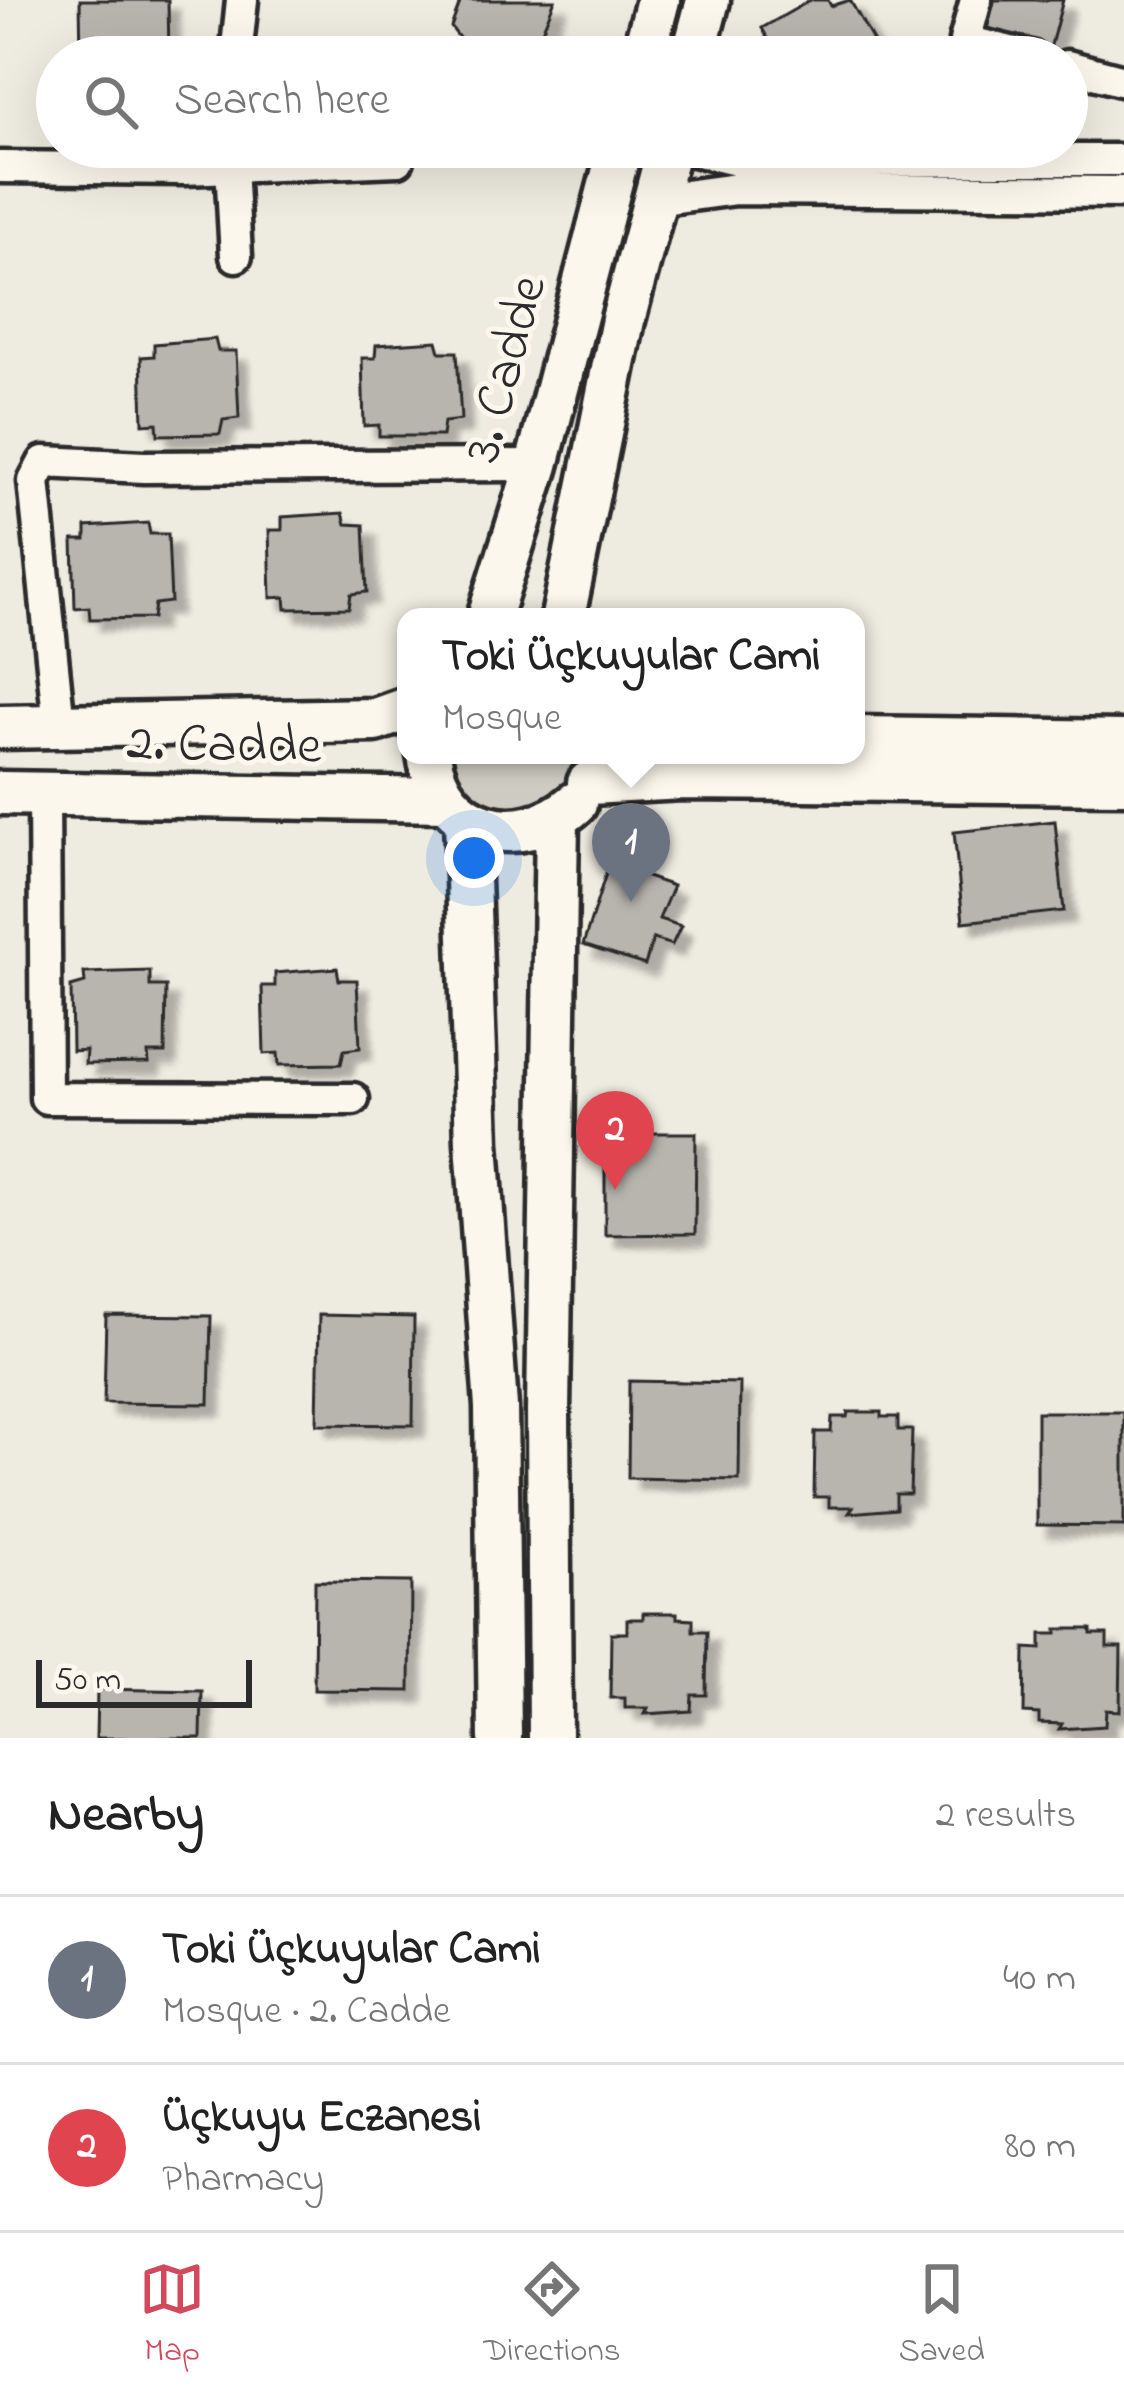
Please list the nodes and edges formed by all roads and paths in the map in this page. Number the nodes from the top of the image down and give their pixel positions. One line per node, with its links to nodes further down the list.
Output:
1 (242, 0): 5 (street)
2 (658, 0): 6 (main road)
3 (708, 0): 7 (main road)
4 (976, 0): 8 (street)
5 (238, 36)
6 (649, 36)
7 (699, 36)
8 (966, 36)
9 (1088, 72): 10 (street)
10 (1124, 81)
11 (1088, 160): 12 (street)
12 (1124, 160)
13 (36, 165): 14 (street)
14 (0, 167)
15 (231, 168): 20 (street)
16 (615, 168): 21 (main road, 3. Cadde)
17 (663, 168): 19 (main road, 3. Cadde)
18 (1124, 192): 19 (street)
19 (655, 200): 23 (main road, 3. Cadde)
20 (236, 256)
21 (537, 465): 22 (main road, 3. Cadde); 25 (street)
22 (492, 608)
23 (565, 608)
24 (397, 712): 25 (main road, 2. Cadde)
25 (59, 725): 26 (main road, 2. Cadde)
26 (0, 728)
27 (865, 738): 28 (main road)
28 (1124, 742)
29 (434, 764): 34 (main road)
30 (592, 769): 31 (main road); 35 (main road)
31 (1124, 782)
32 (0, 793): 33 (main road, 2. Cadde)
33 (44, 794): 34 (main road, 2. Cadde); 36 (street)
34 (456, 810): 35 (main road, 2. Cadde); 37 (main road)
35 (557, 820): 38 (main road)
36 (353, 1099)
37 (500, 1738)
38 (550, 1738)

